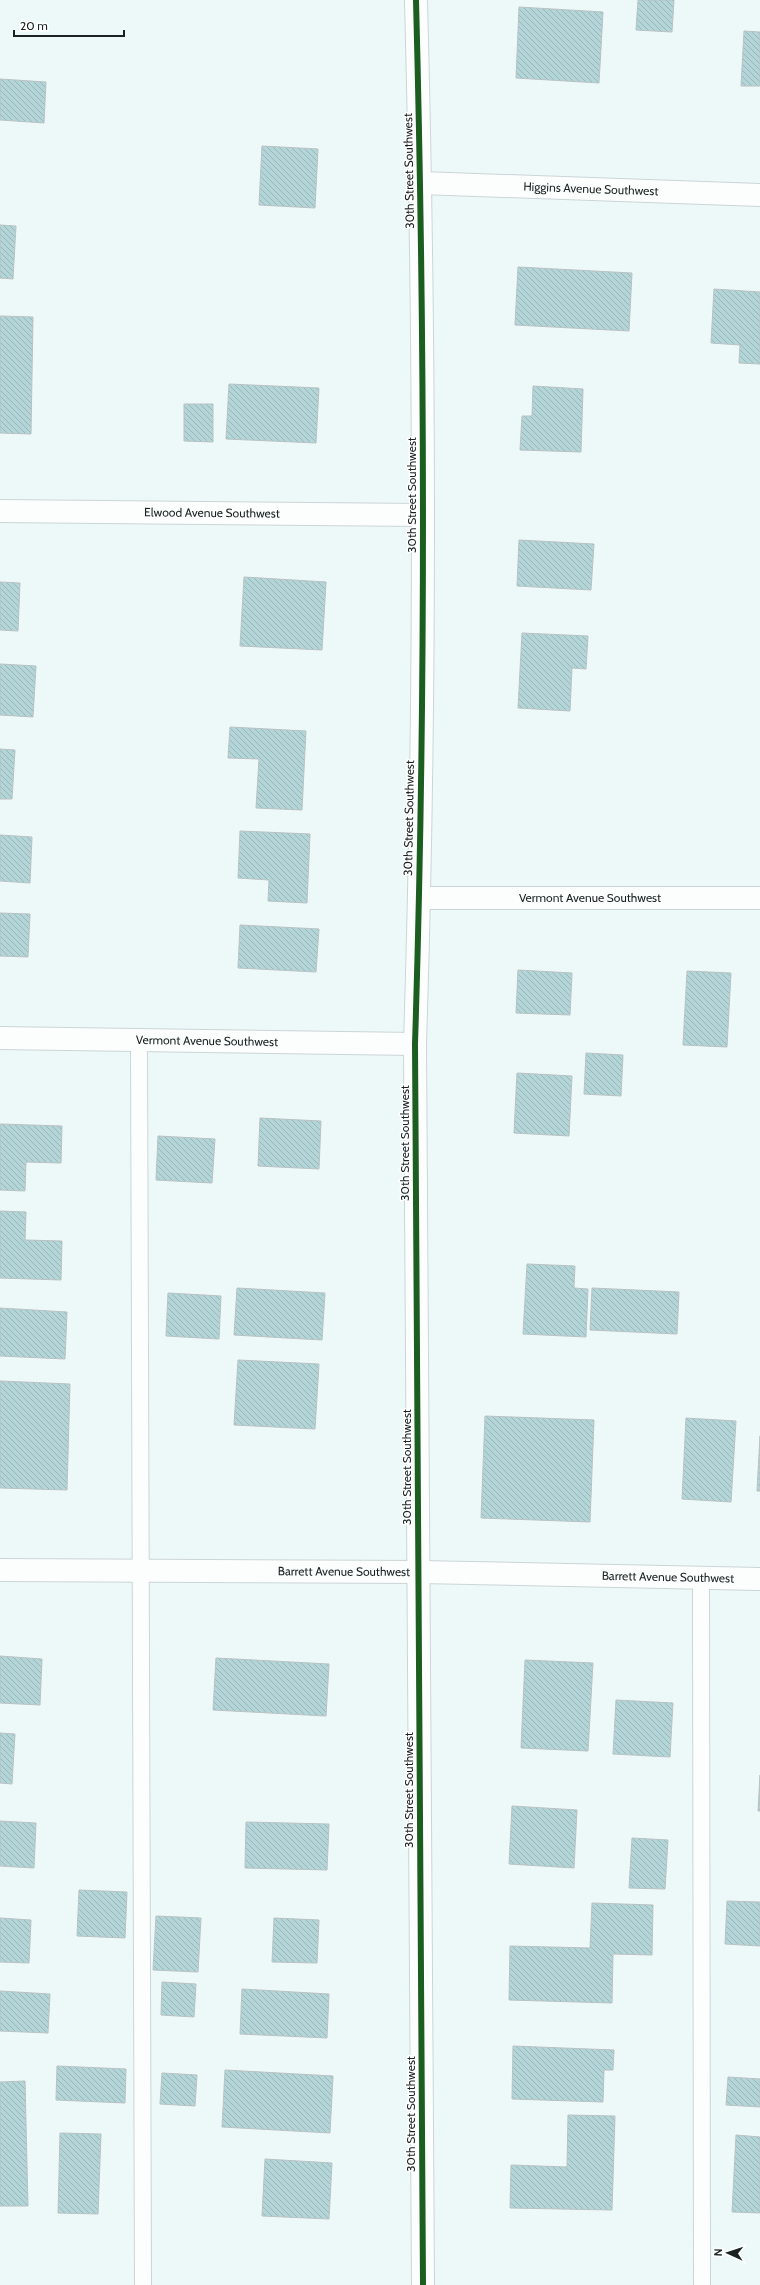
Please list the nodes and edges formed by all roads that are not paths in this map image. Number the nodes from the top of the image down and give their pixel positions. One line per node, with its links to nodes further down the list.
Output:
1 (416, 0): 2 (street, 30th Street Southwest)
2 (421, 183): 3 (street, Higgins Avenue Southwest); 5 (street, 30th Street Southwest)
3 (760, 194)
4 (0, 511): 5 (street, Elwood Avenue Southwest)
5 (423, 515): 6 (street, 30th Street Southwest)
6 (420, 898): 7 (street, Vermont Avenue Southwest); 10 (street, 30th Street Southwest)
7 (760, 898)
8 (0, 1038): 9 (street, Vermont Avenue Southwest)
9 (140, 1040): 10 (street, Vermont Avenue Southwest); 12 (lane)
10 (415, 1044): 13 (street, 30th Street Southwest)
11 (0, 1570): 12 (street, Barrett Avenue Southwest)
12 (142, 1571): 13 (street, Barrett Avenue Southwest); 16 (lane)
13 (419, 1572): 14 (street, Barrett Avenue Southwest); 17 (street, 30th Street Southwest)
14 (700, 1578): 15 (street, Barrett Avenue Southwest); 18 (lane)
15 (760, 1578)
16 (143, 2285)
17 (424, 2285)
18 (702, 2285)

